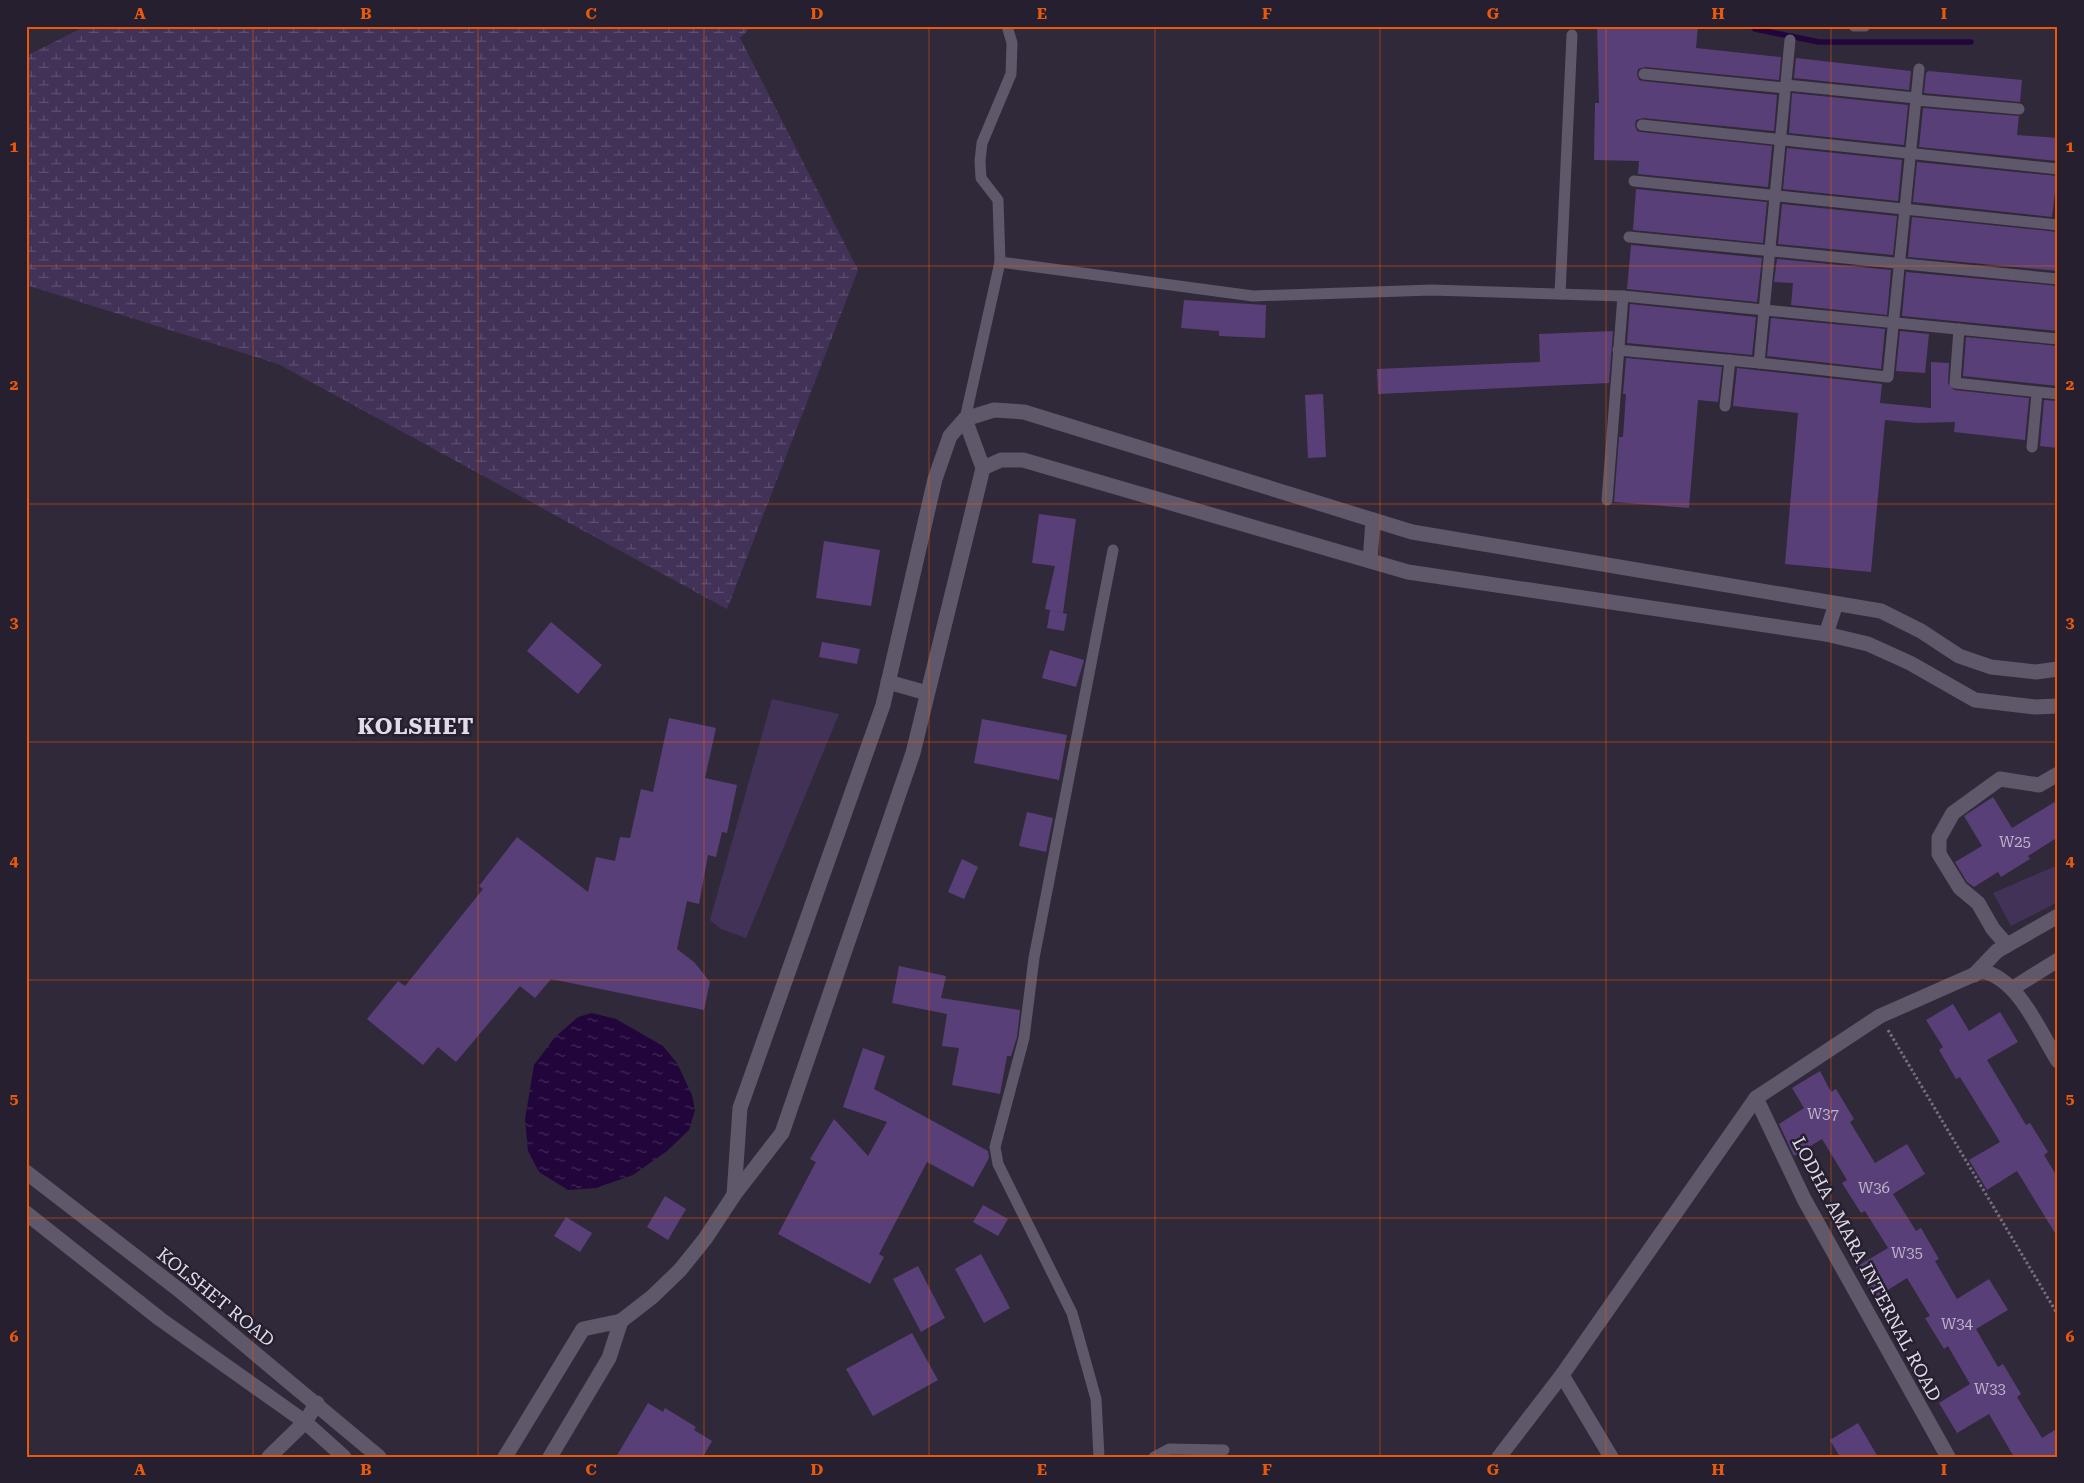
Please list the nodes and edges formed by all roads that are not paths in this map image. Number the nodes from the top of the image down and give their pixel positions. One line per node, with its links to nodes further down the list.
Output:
1 (1007, 26): 21 (lane)
2 (1854, 26): 3 (lane)
3 (1865, 26)
4 (1572, 34): 24 (lane)
5 (1790, 40): 8 (lane)
6 (1919, 69): 9 (lane)
7 (1644, 74): 8 (lane)
8 (1785, 86): 9 (lane); 12 (lane)
9 (1916, 99): 10 (lane); 13 (lane)
10 (2019, 109)
11 (1642, 125): 12 (lane)
12 (1780, 140): 13 (lane); 16 (lane)
13 (1910, 154): 14 (lane); 17 (lane)
14 (2058, 169)
15 (1634, 181): 16 (lane)
16 (1775, 196): 17 (lane); 20 (lane)
17 (1905, 208): 18 (lane); 22 (lane)
18 (2058, 226)
19 (1629, 236): 20 (lane)
20 (1770, 251): 22 (lane); 26 (lane)
21 (1000, 262): 24 (lane); 36 (lane)
22 (1900, 263): 23 (lane); 27 (lane)
23 (2058, 279)
24 (1560, 294): 25 (lane)
25 (1623, 296): 26 (lane); 30 (lane)
26 (1764, 310): 27 (lane); 32 (lane)
27 (1895, 322): 28 (lane); 32 (lane)
28 (1959, 328): 29 (lane); 33 (lane)
29 (2058, 338)
30 (1618, 350): 31 (lane); 39 (lane)
31 (1730, 360): 32 (lane); 35 (lane)
32 (1759, 363)
33 (2037, 393): 34 (lane); 37 (lane)
34 (2058, 394)
35 (1725, 406)
36 (965, 419): 38 (street); 40 (street); 46 (street)
37 (2032, 447)
38 (983, 468): 42 (street); 47 (street)
39 (1607, 500)
40 (1373, 520): 42 (street); 43 (street)
41 (1113, 550): 70 (lane)
42 (1370, 561): 44 (street)
43 (1836, 604): 44 (street); 45 (street)
44 (1826, 634): 48 (street)
45 (2058, 669)
46 (888, 682): 47 (street); 58 (street)
47 (927, 693): 58 (street)
48 (2058, 706)
49 (2058, 774): 51 (street)
50 (2058, 916): 51 (street)
51 (2007, 945): 53 (street)
52 (2058, 960): 54 (street)
53 (1974, 975): 54 (street); 56 (street)
54 (2013, 988): 55 (street)
55 (2058, 1062)
56 (1756, 1098): 61 (street); 74 (street, LODHA AMARA INTERNAL ROAD)
57 (26, 1172): 62 (street, KOLSHET ROAD)
58 (734, 1195): 60 (street)
59 (26, 1213): 63 (street)
60 (621, 1321): 68 (street); 69 (street)
61 (1562, 1375): 72 (street); 73 (street)
62 (317, 1403): 63 (street); 67 (street, KOLSHET ROAD)
63 (305, 1422): 65 (street); 66 (street)
64 (1224, 1450): 71 (lane)
65 (269, 1457)
66 (344, 1457)
67 (379, 1457)
68 (505, 1457)
69 (550, 1457)
70 (1099, 1457)
71 (1154, 1457)
72 (1499, 1457)
73 (1611, 1457)
74 (1948, 1457)

